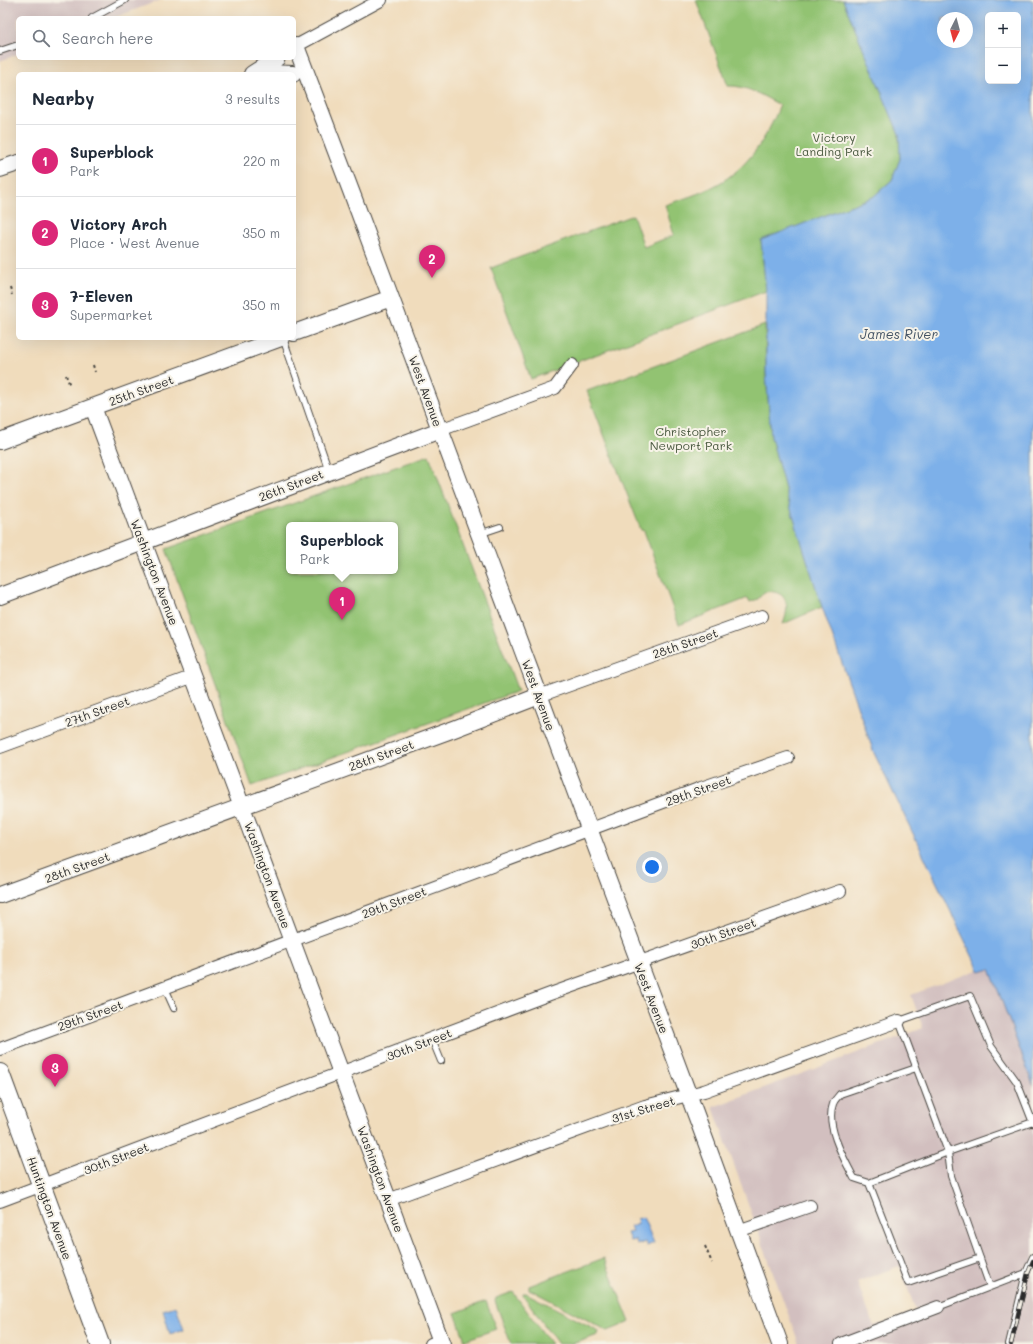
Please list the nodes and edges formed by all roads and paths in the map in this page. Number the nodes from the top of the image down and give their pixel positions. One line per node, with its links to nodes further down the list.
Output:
1 (125, 0): 3 (lane)
2 (381, 0): 4 (street)
3 (96, 16)
4 (296, 45)
5 (16, 46): 7 (lane)
6 (296, 48): 11 (street, West Avenue)
7 (0, 51)
8 (274, 60): 9 (street)
9 (255, 72)
10 (296, 75): 11 (street)
11 (311, 86): 16 (street, West Avenue)
12 (16, 164): 13 (street)
13 (0, 169)
14 (10, 288): 15 (path)
15 (12, 295)
16 (391, 298): 17 (street); 26 (street, West Avenue)
17 (296, 332)
18 (276, 340): 25 (street, 25th Street)
19 (283, 340): 28 (lane)
20 (572, 364): 26 (street, 26th Street)
21 (92, 365): 22 (path)
22 (95, 372)
23 (66, 375): 24 (path)
24 (70, 386)
25 (94, 406): 27 (street, 25th Street); 31 (street, Washington Avenue)
26 (440, 430): 28 (street, 26th Street); 30 (street, West Avenue)
27 (0, 441)
28 (329, 471): 31 (street, 26th Street)
29 (500, 527): 30 (lane)
30 (479, 534): 35 (street, West Avenue)
31 (143, 541): 32 (street, 26th Street); 34 (street, Washington Avenue)
32 (0, 596)
33 (762, 616): 35 (street, 28th Street)
34 (194, 676): 36 (street, 27th Street); 38 (street, Washington Avenue)
35 (539, 696): 38 (street, 28th Street); 39 (street, West Avenue)
36 (0, 747)
37 (788, 758): 39 (street, 29th Street)
38 (242, 806): 41 (street, 28th Street); 42 (street, Washington Avenue)
39 (589, 830): 42 (street, 29th Street); 43 (street, West Avenue)
40 (840, 891): 43 (street, 30th Street)
41 (0, 895)
42 (292, 940): 44 (street, 29th Street); 52 (street, Washington Avenue)
43 (638, 963): 47 (street, 30th Street); 53 (street, West Avenue)
44 (165, 988): 45 (lane); 48 (street, 29th Street)
45 (174, 1008)
46 (899, 1021): 50 (lane); 53 (street, 31st Street); 54 (lane)
47 (432, 1039): 49 (lane); 52 (street, 30th Street)
48 (0, 1049)
49 (441, 1061)
50 (916, 1068): 55 (lane); 56 (lane)
51 (0, 1073): 57 (main road, Huntington Avenue)
52 (341, 1073): 57 (street, 30th Street); 58 (street, Washington Avenue)
53 (688, 1096): 58 (street, 31st Street); 61 (street, West Avenue)
54 (1033, 1122): 55 (lane)
55 (948, 1152): 56 (lane); 63 (lane)
56 (869, 1183): 63 (lane)
57 (42, 1185): 59 (street, 30th Street); 70 (main road, Huntington Avenue)
58 (388, 1200): 69 (street, Washington Avenue)
59 (0, 1201)
60 (810, 1206): 61 (street)
61 (738, 1230): 71 (street, West Avenue)
62 (705, 1246): 65 (path)
63 (980, 1258): 67 (lane)
64 (1033, 1258): 66 (lane)
65 (712, 1263)
66 (1026, 1273): 67 (lane); 73 (lane)
67 (990, 1287): 68 (lane)
68 (938, 1307): 72 (street)
69 (438, 1343)
70 (100, 1344)
71 (780, 1344)
72 (840, 1344)
73 (1009, 1344)

